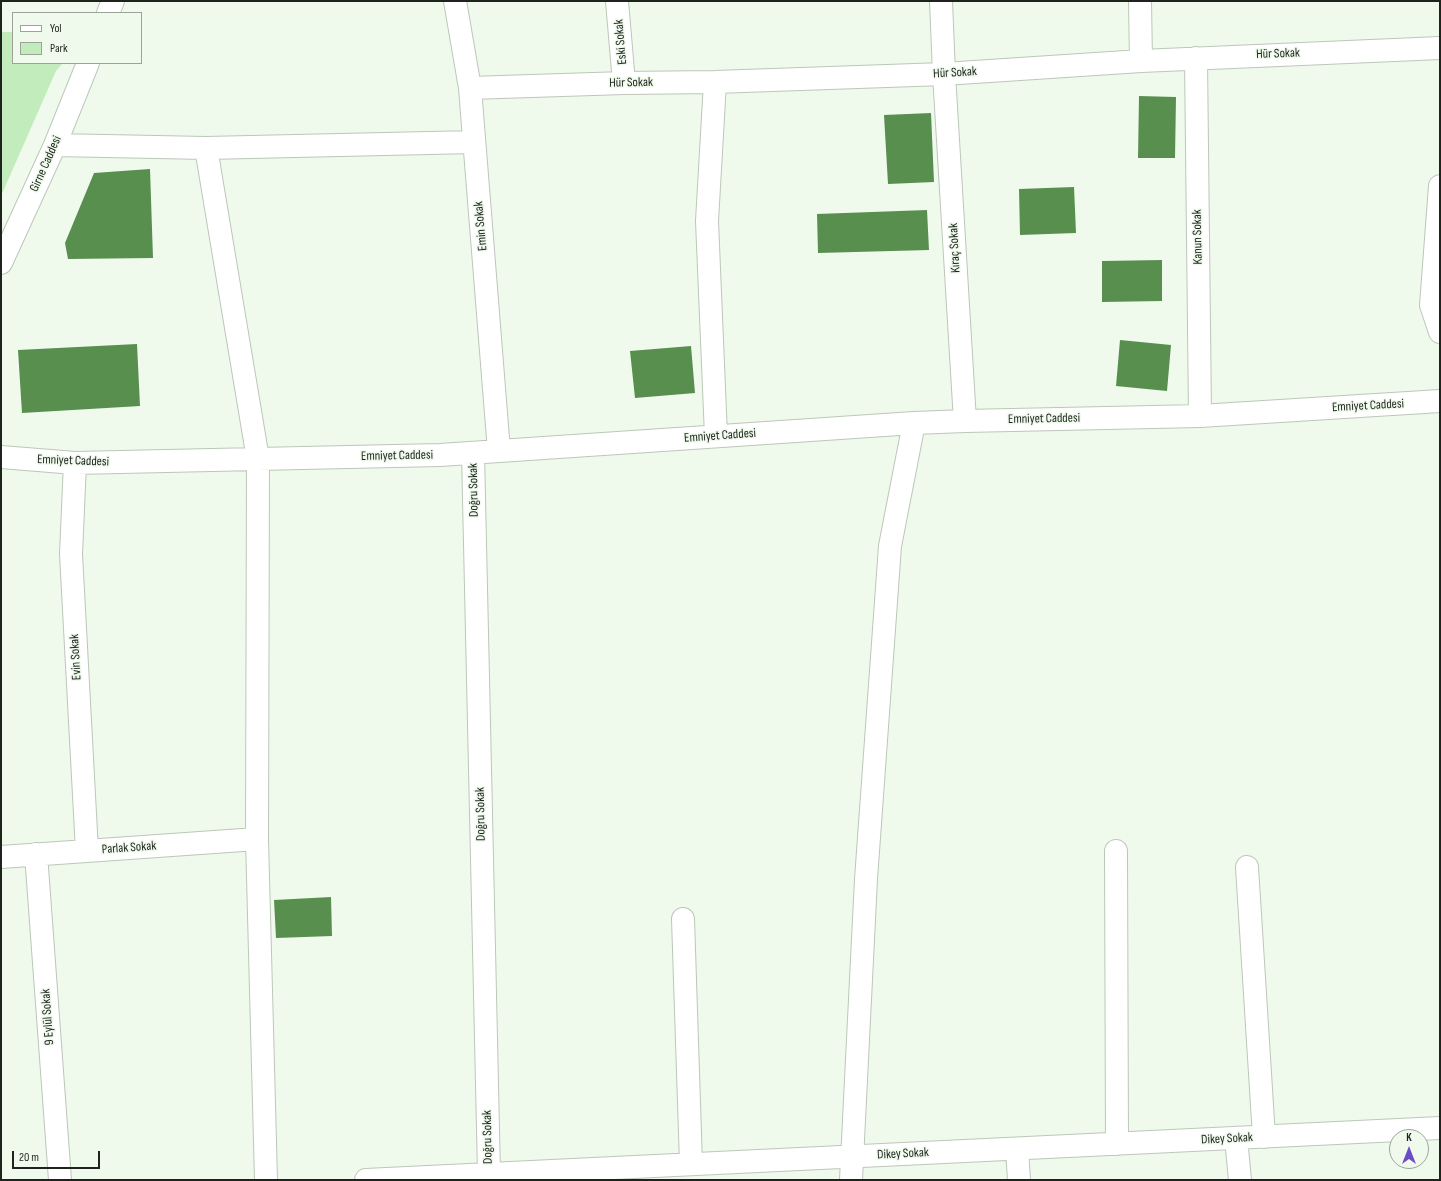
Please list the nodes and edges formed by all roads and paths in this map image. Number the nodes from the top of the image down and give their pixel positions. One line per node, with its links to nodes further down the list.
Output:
1 (113, 1): 6 (street)
2 (455, 1): 14 (street, Emin Sokak)
3 (617, 1): 13 (street, Eski Sokak)
4 (941, 1): 11 (street, Kıraç Sokak)
5 (1140, 1): 9 (street)
6 (108, 12)
7 (1440, 48): 8 (street, Hür Sokak)
8 (1196, 58): 9 (street, Hür Sokak); 22 (street, Kanun Sokak)
9 (1142, 61): 11 (street, Hür Sokak)
10 (88, 64): 16 (street, Girne Caddesi)
11 (944, 74): 12 (street, Hür Sokak); 23 (street, Kıraç Sokak)
12 (715, 82): 13 (street, Hür Sokak); 25 (street)
13 (624, 83): 14 (street, Hür Sokak)
14 (470, 88): 15 (street, Emin Sokak)
15 (474, 142): 17 (street); 26 (street, Emin Sokak)
16 (55, 144): 17 (street); 19 (street, Girne Caddesi)
17 (206, 148): 29 (street)
18 (1440, 186): 20 (street)
19 (1, 263)
20 (1440, 332)
21 (1440, 401): 22 (street, Emniyet Caddesi)
22 (1200, 416): 23 (street, Emniyet Caddesi)
23 (965, 421): 24 (street, Emniyet Caddesi)
24 (914, 423): 25 (street, Emniyet Caddesi); 43 (street)
25 (716, 436): 26 (street, Emniyet Caddesi)
26 (499, 451): 27 (street, Emniyet Caddesi)
27 (473, 453): 29 (street, Emniyet Caddesi); 45 (street, Doğru Sokak)
28 (1, 457): 30 (street, Emniyet Caddesi)
29 (258, 459): 30 (street, Emniyet Caddesi); 31 (street)
30 (75, 463): 32 (street, Evin Sokak)
31 (257, 839): 32 (street, Parlak Sokak); 47 (street)
32 (87, 851): 34 (street, Parlak Sokak)
33 (1116, 852): 41 (street)
34 (36, 854): 35 (street, Parlak Sokak); 46 (street, 9 Eylül Sokak)
35 (1, 857)
36 (1248, 867): 39 (street)
37 (683, 919): 44 (street)
38 (1440, 1128): 39 (street, Dikey Sokak)
39 (1264, 1137): 40 (street, Dikey Sokak)
40 (1236, 1138): 41 (street, Dikey Sokak); 51 (street)
41 (1117, 1144): 42 (street, Dikey Sokak)
42 (1017, 1149): 43 (street, Dikey Sokak); 50 (street)
43 (851, 1157): 44 (street, Dikey Sokak); 49 (street)
44 (691, 1164): 45 (street, Dikey Sokak)
45 (489, 1174): 48 (street, Dikey Sokak)
46 (60, 1180)
47 (266, 1180)
48 (366, 1180)
49 (851, 1180)
50 (1019, 1180)
51 (1240, 1180)

